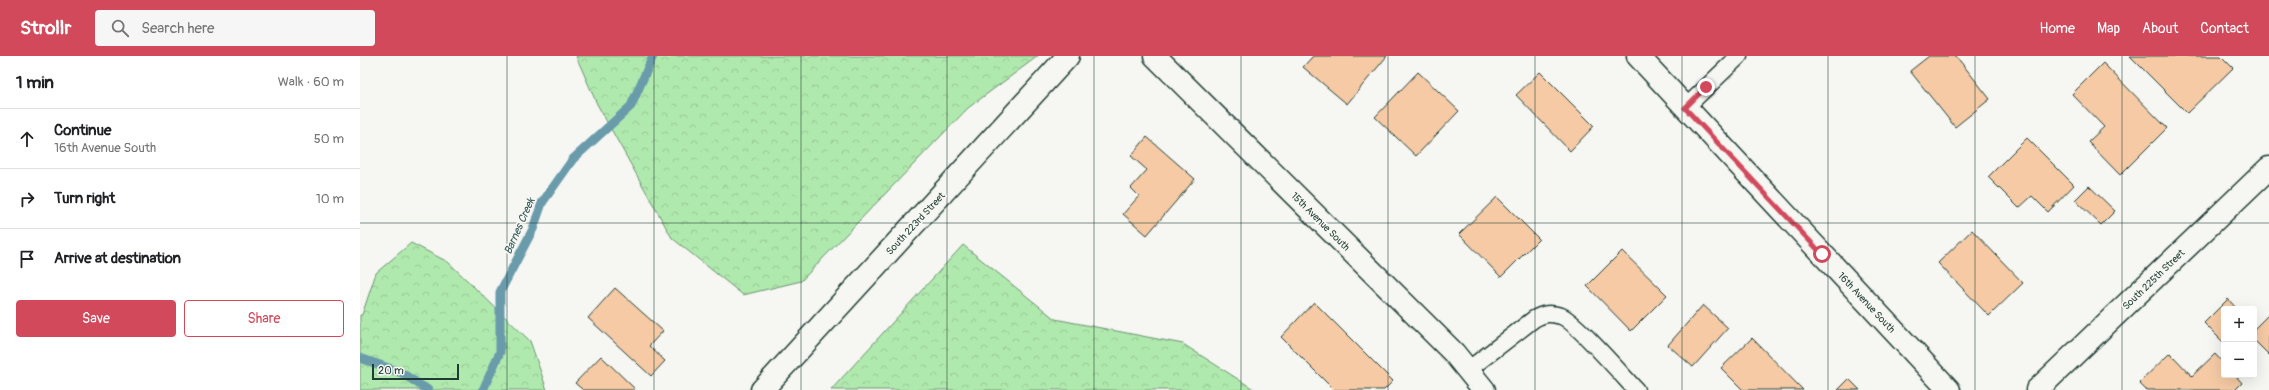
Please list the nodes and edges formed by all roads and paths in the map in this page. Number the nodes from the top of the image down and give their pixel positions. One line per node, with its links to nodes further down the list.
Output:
1 (1068, 56): 8 (street, South 223rd Street)
2 (1155, 56): 7 (street, 15th Avenue South)
3 (1638, 56): 5 (street, 16th Avenue South)
4 (1739, 56): 5 (lane)
5 (1685, 108): 11 (street, 16th Avenue South)
6 (2269, 168): 12 (street, South 225th Street)
7 (1468, 370): 9 (street, 15th Avenue South); 10 (lane)
8 (762, 390)
9 (1484, 390)
10 (1636, 390)
11 (1949, 390)
12 (2037, 390)

